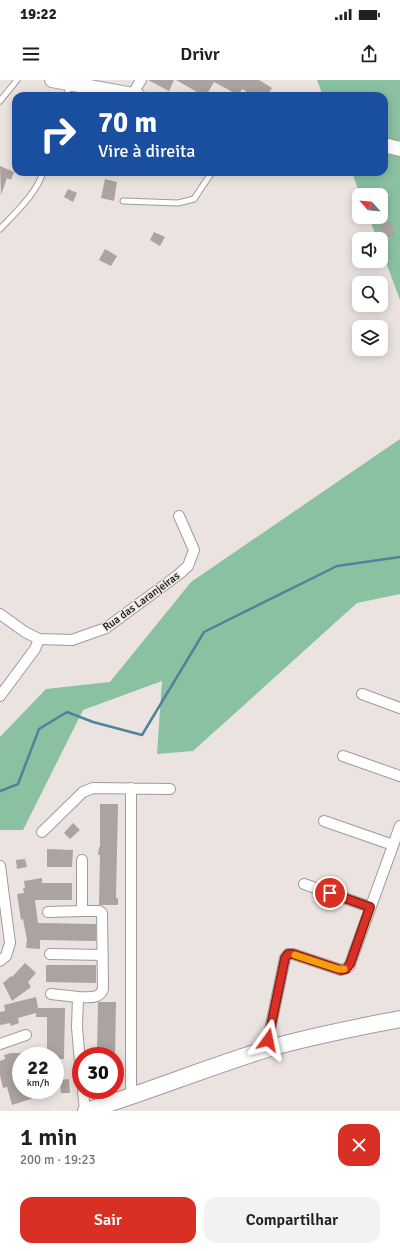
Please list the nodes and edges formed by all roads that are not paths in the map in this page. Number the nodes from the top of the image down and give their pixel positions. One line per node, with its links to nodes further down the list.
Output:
1 (17, 80): 7 (lane)
2 (52, 80): 4 (street)
3 (141, 80): 6 (street)
4 (68, 90): 5 (street)
5 (90, 92)
6 (136, 92)
7 (0, 101)
8 (388, 146): 9 (street)
9 (400, 149)
10 (43, 176): 13 (lane)
11 (209, 176): 12 (lane)
12 (123, 201)
13 (0, 229)
14 (179, 516): 16 (street, Rua das Laranjeiras)
15 (0, 614): 16 (street, Rua das Laranjeiras)
16 (39, 639): 18 (street)
17 (362, 694): 19 (street)
18 (0, 696)
19 (400, 708)
20 (343, 756): 21 (street)
21 (400, 776)
22 (131, 788): 23 (street); 26 (street); 44 (street)
23 (170, 789)
24 (324, 822): 27 (street)
25 (400, 826): 27 (street)
26 (42, 832)
27 (393, 845): 31 (street)
28 (82, 860): 32 (street)
29 (0, 866): 36 (street)
30 (304, 884): 31 (street)
31 (370, 907): 43 (street)
32 (82, 911): 33 (street); 35 (street)
33 (48, 912)
34 (50, 954): 35 (street)
35 (103, 955): 38 (street)
36 (0, 961)
37 (51, 994): 38 (street)
38 (78, 997): 42 (street)
39 (400, 1019): 43 (main road)
40 (26, 1035): 41 (street)
41 (0, 1044)
42 (79, 1047)
43 (266, 1049): 44 (main road)
44 (132, 1097): 46 (main road)
45 (84, 1099): 46 (street)
46 (86, 1111)

